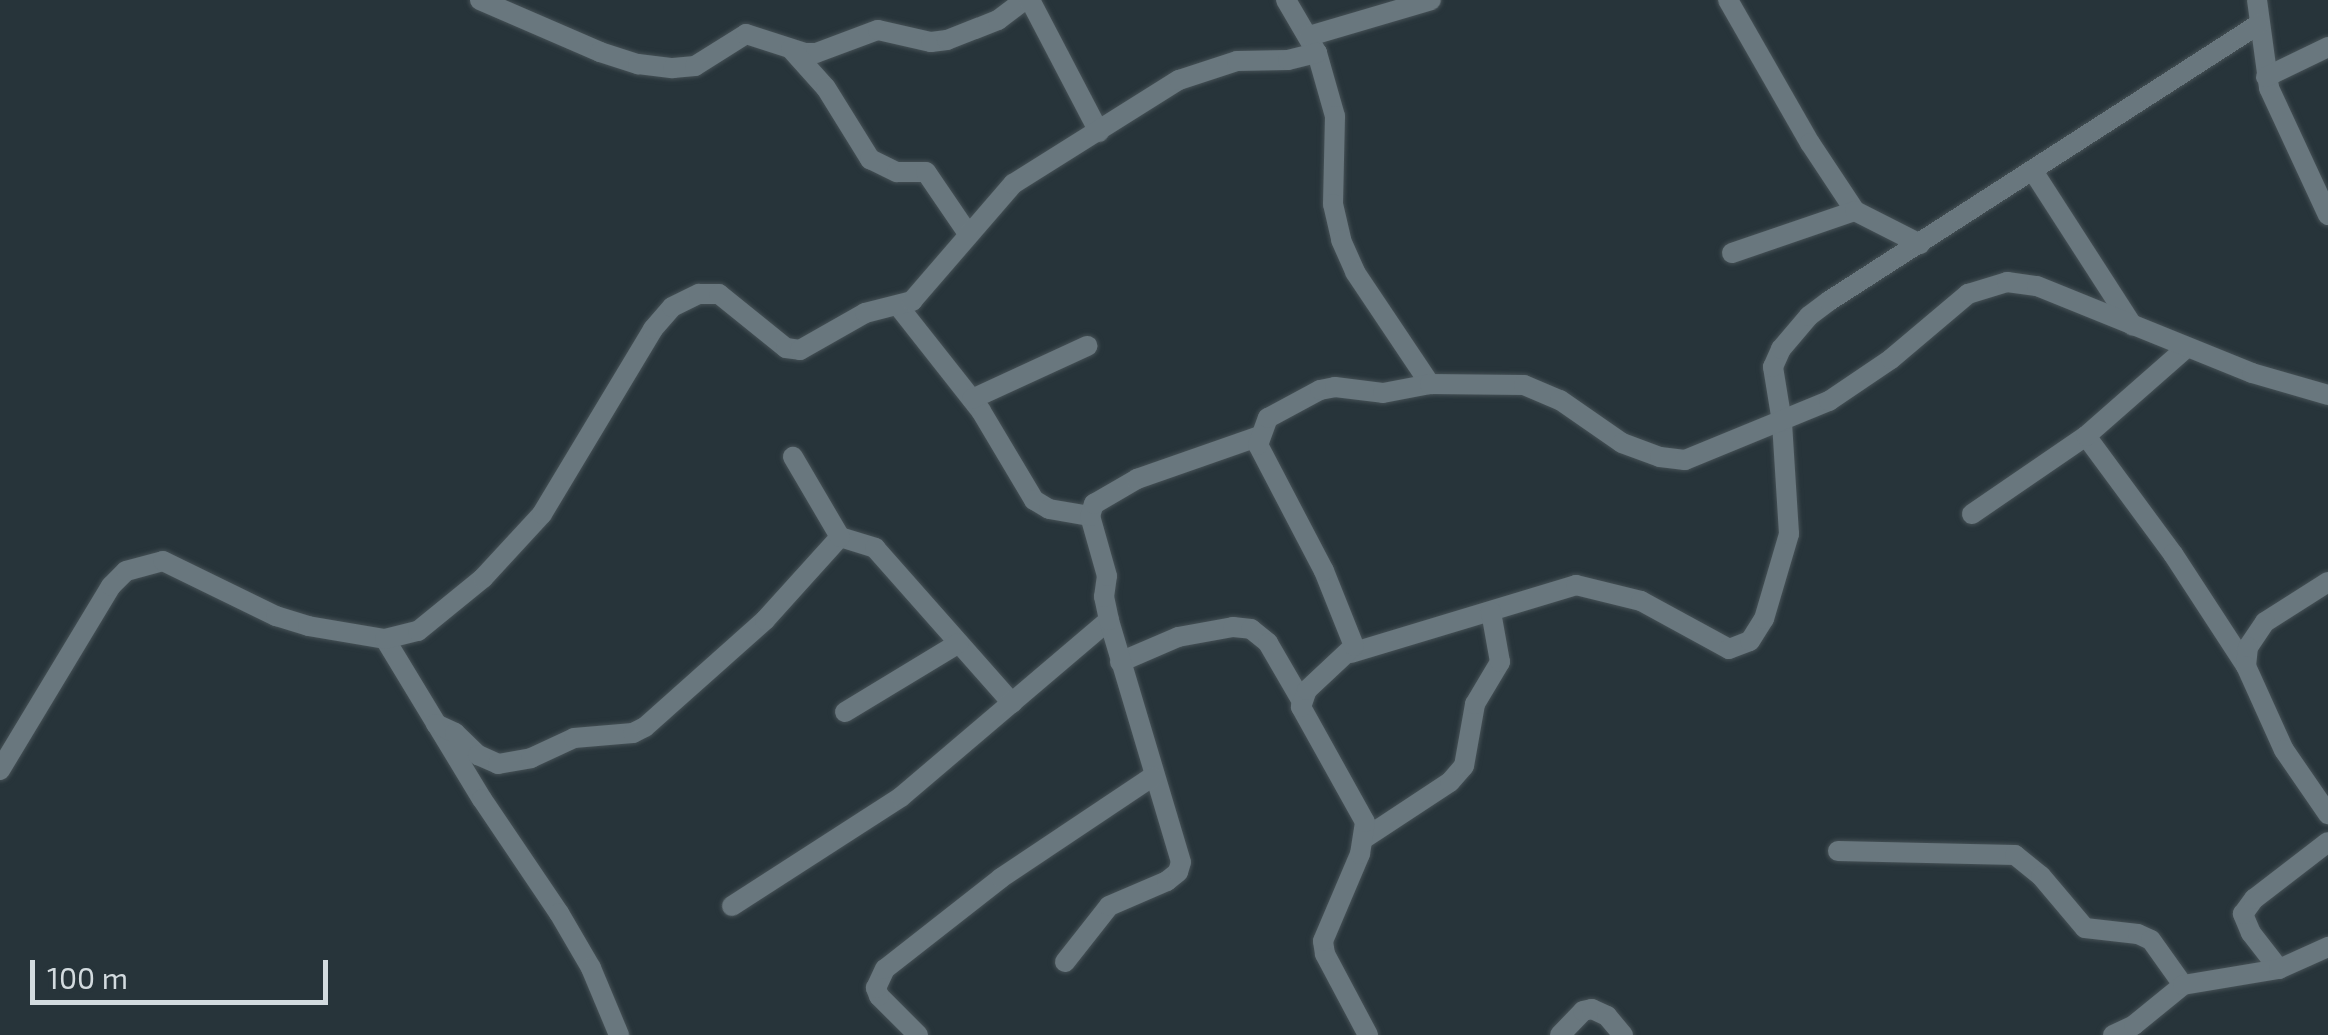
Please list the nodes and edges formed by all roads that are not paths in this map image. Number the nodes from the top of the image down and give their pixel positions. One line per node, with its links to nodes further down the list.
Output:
1 (480, 0): 10 (street)
2 (1028, 0): 10 (street); 12 (street)
3 (1286, 0): 8 (street)
4 (1432, 0): 8 (street)
5 (1728, 0): 14 (street)
6 (2257, 0): 7 (street)
7 (2259, 24): 11 (street); 13 (street)
8 (1313, 44): 12 (street); 23 (street)
9 (2328, 46): 11 (street)
10 (791, 50): 16 (street)
11 (2266, 77): 15 (street)
12 (1100, 132): 16 (street)
13 (2033, 171): 17 (street); 20 (street)
14 (1855, 211): 17 (street); 18 (street)
15 (2328, 215)
16 (969, 235): 19 (street)
17 (1920, 244): 26 (street)
18 (1732, 253)
19 (900, 307): 25 (street); 36 (street)
20 (2134, 328): 22 (street); 26 (street)
21 (1087, 346): 25 (street)
22 (2186, 348): 24 (street); 27 (street)
23 (1430, 384): 26 (street); 28 (street)
24 (2328, 394)
25 (972, 399): 31 (street)
26 (1782, 422): 34 (street)
27 (2086, 436): 30 (street); 40 (street)
28 (1257, 438): 31 (street); 38 (street)
29 (793, 457): 32 (street)
30 (1972, 514)
31 (1090, 516): 35 (street)
32 (840, 538): 37 (street); 44 (street)
33 (2328, 582): 40 (street)
34 (1491, 612): 38 (street); 48 (street)
35 (1109, 620): 39 (street); 42 (street)
36 (385, 639): 44 (street); 45 (street)
37 (959, 643): 42 (street); 43 (street)
38 (1351, 653): 41 (street)
39 (1120, 662): 41 (street); 46 (street)
40 (2246, 666): 47 (street)
41 (1301, 700): 48 (street)
42 (1012, 703): 51 (street)
43 (844, 712)
44 (436, 724): 56 (street)
45 (0, 770)
46 (1152, 777): 53 (street); 57 (street)
47 (2328, 814)
48 (1365, 838): 58 (street)
49 (2328, 842): 54 (street)
50 (1838, 850): 55 (street)
51 (732, 906)
52 (2328, 947): 54 (street)
53 (1065, 962)
54 (2279, 969): 55 (street)
55 (2183, 986): 61 (street)
56 (619, 1035)
57 (918, 1035)
58 (1368, 1035)
59 (1560, 1035): 60 (street)
60 (1623, 1035)
61 (2113, 1035)

